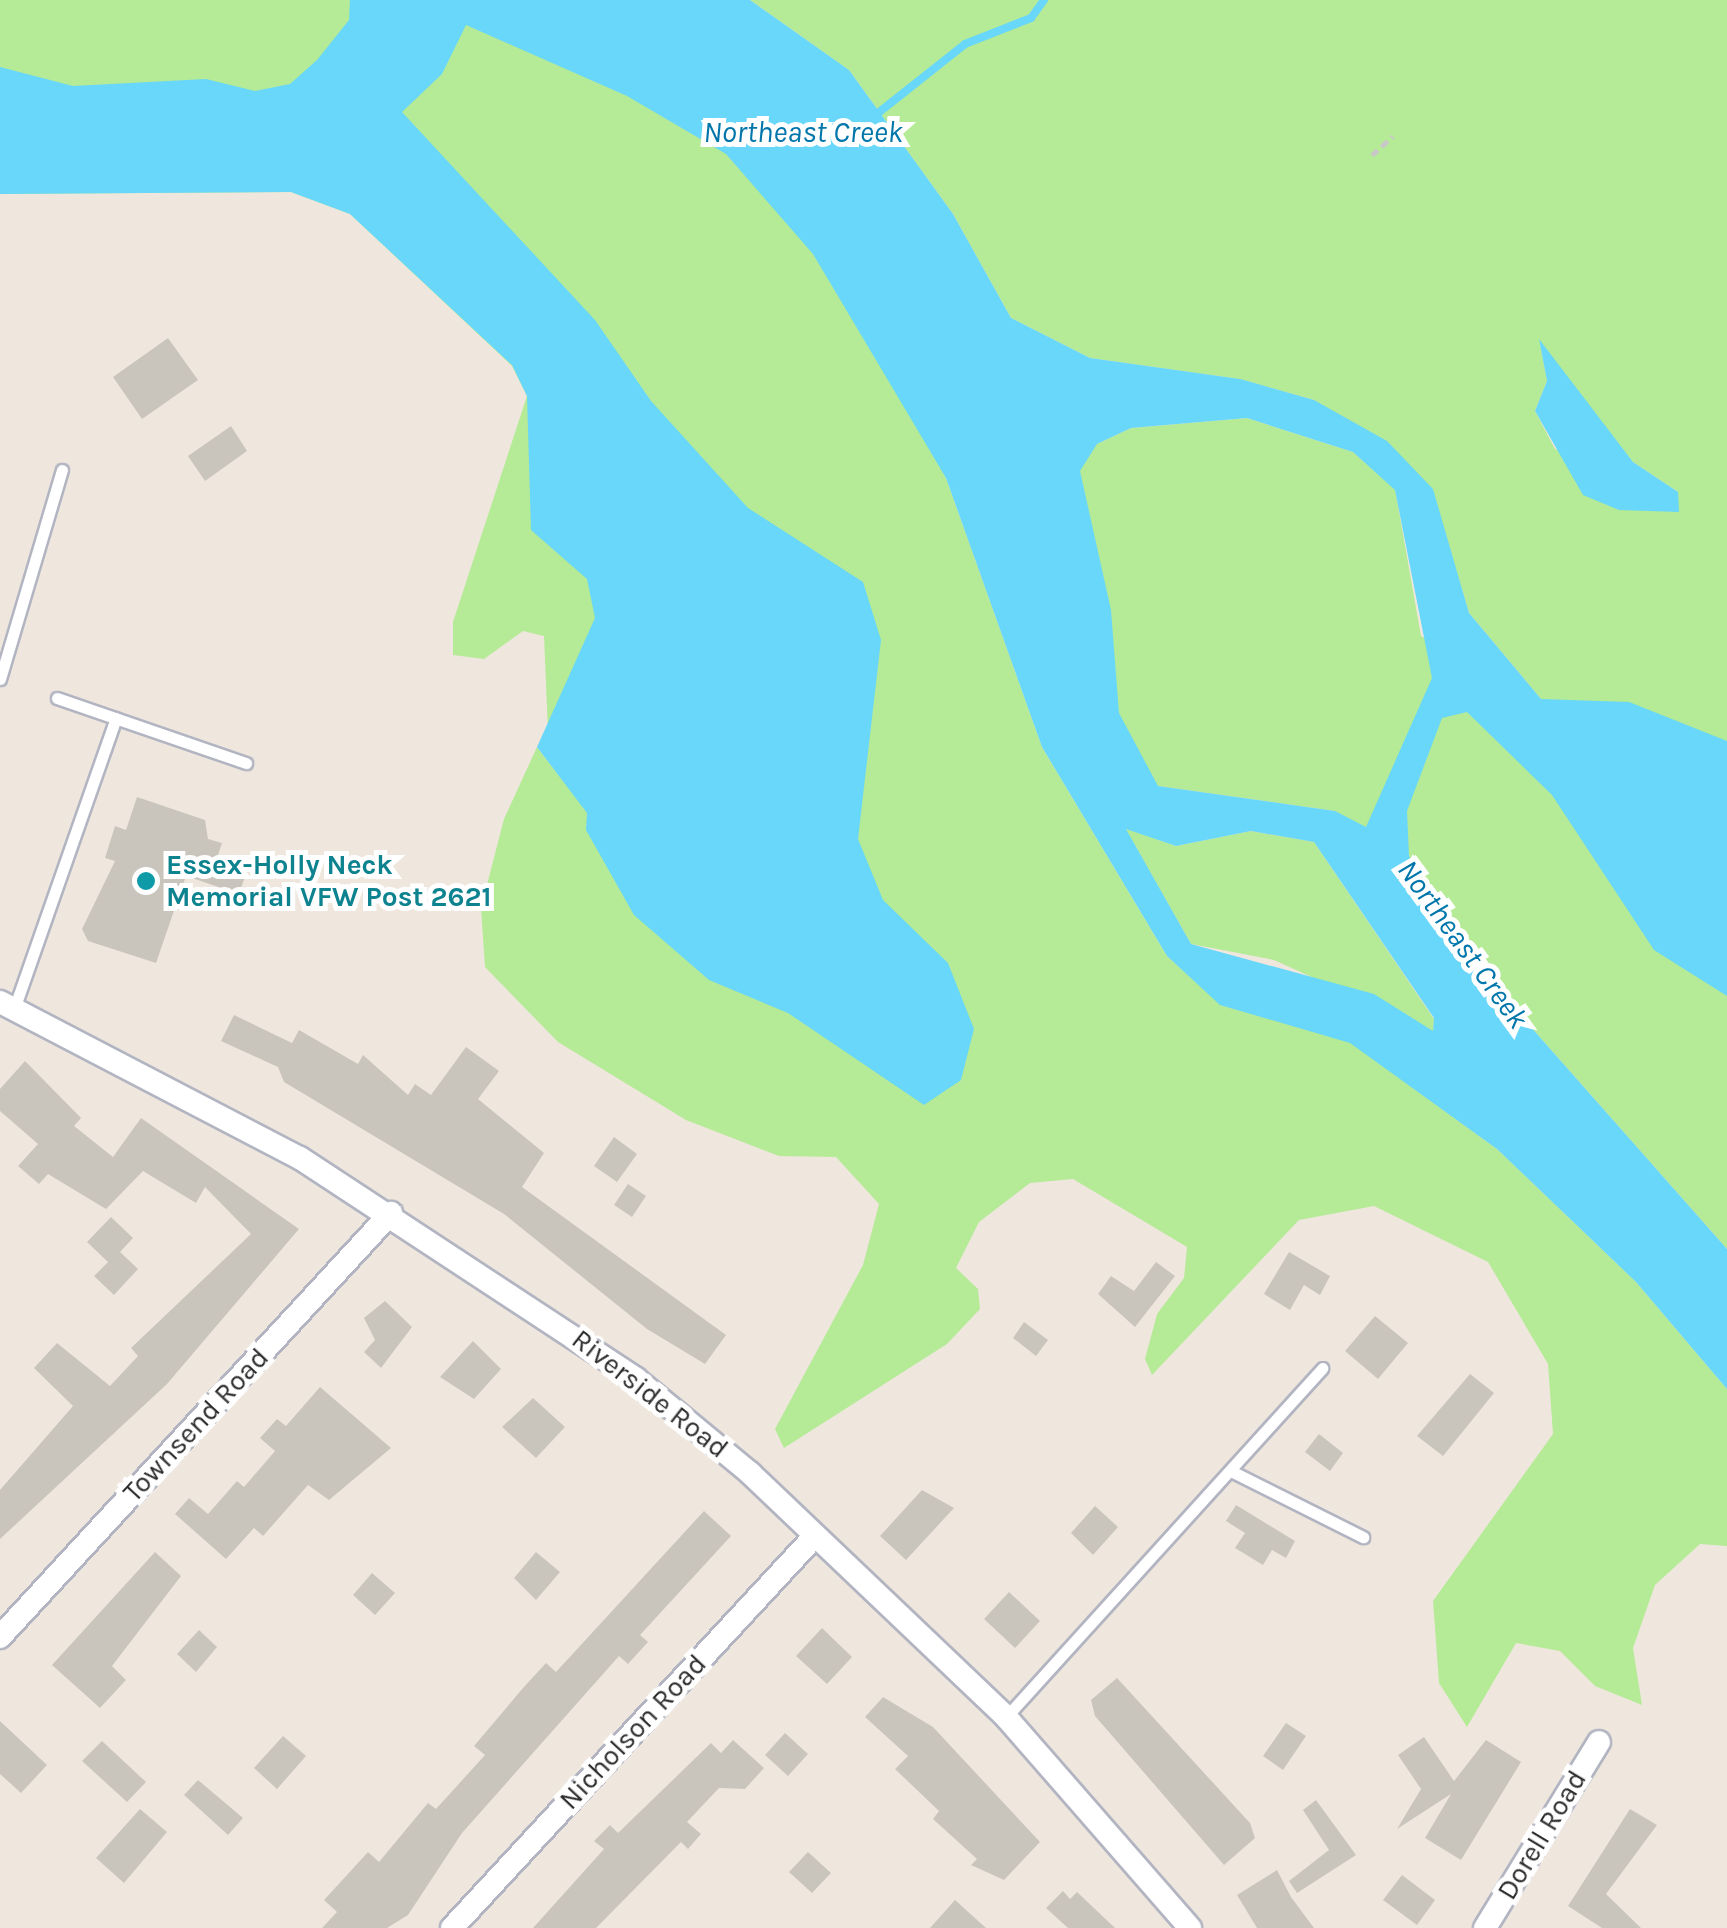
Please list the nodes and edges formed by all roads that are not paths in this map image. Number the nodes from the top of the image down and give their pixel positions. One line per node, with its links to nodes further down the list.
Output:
1 (62, 470): 2 (lane)
2 (0, 679)
3 (57, 698): 4 (lane)
4 (116, 718): 5 (lane); 6 (lane)
5 (246, 763)
6 (7, 1006): 7 (street, Riverside Road)
7 (391, 1213): 10 (street, Riverside Road); 12 (street, Townsend Road)
8 (1324, 1368): 9 (lane)
9 (1231, 1470): 11 (lane); 13 (lane)
10 (814, 1537): 13 (street, Riverside Road); 16 (street, Nicholson Road)
11 (1363, 1537)
12 (0, 1637)
13 (1006, 1718): 15 (street, Riverside Road)
14 (1598, 1742): 17 (street, Dorell Road)
15 (1185, 1926)
16 (452, 1928)
17 (1486, 1928)

